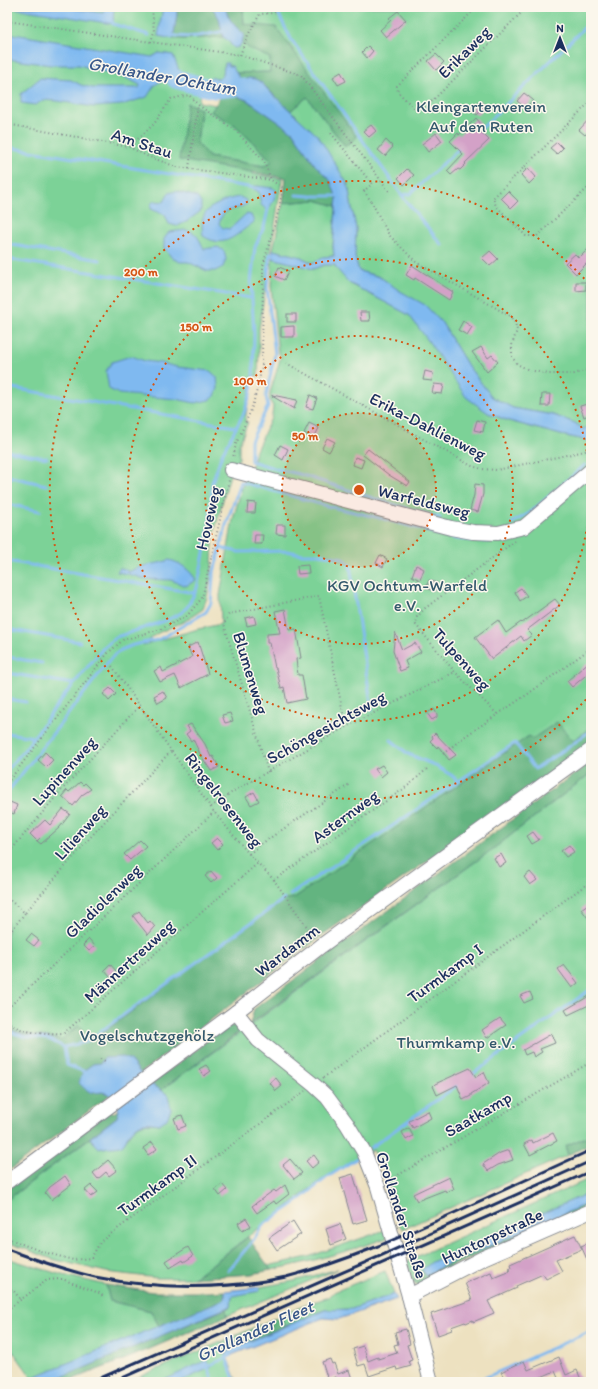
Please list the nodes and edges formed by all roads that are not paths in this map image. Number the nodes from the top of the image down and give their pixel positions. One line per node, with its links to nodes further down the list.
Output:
1 (231, 470): 2 (street, Warfeldsweg)
2 (591, 470)
3 (591, 750): 4 (street, Wardamm)
4 (236, 1012): 5 (street, Wardamm); 7 (street, Grollander Straße)
5 (7, 1182)
6 (591, 1211): 7 (street, Huntorpstraße)
7 (409, 1296): 8 (street, Grollander Straße)
8 (428, 1381)

